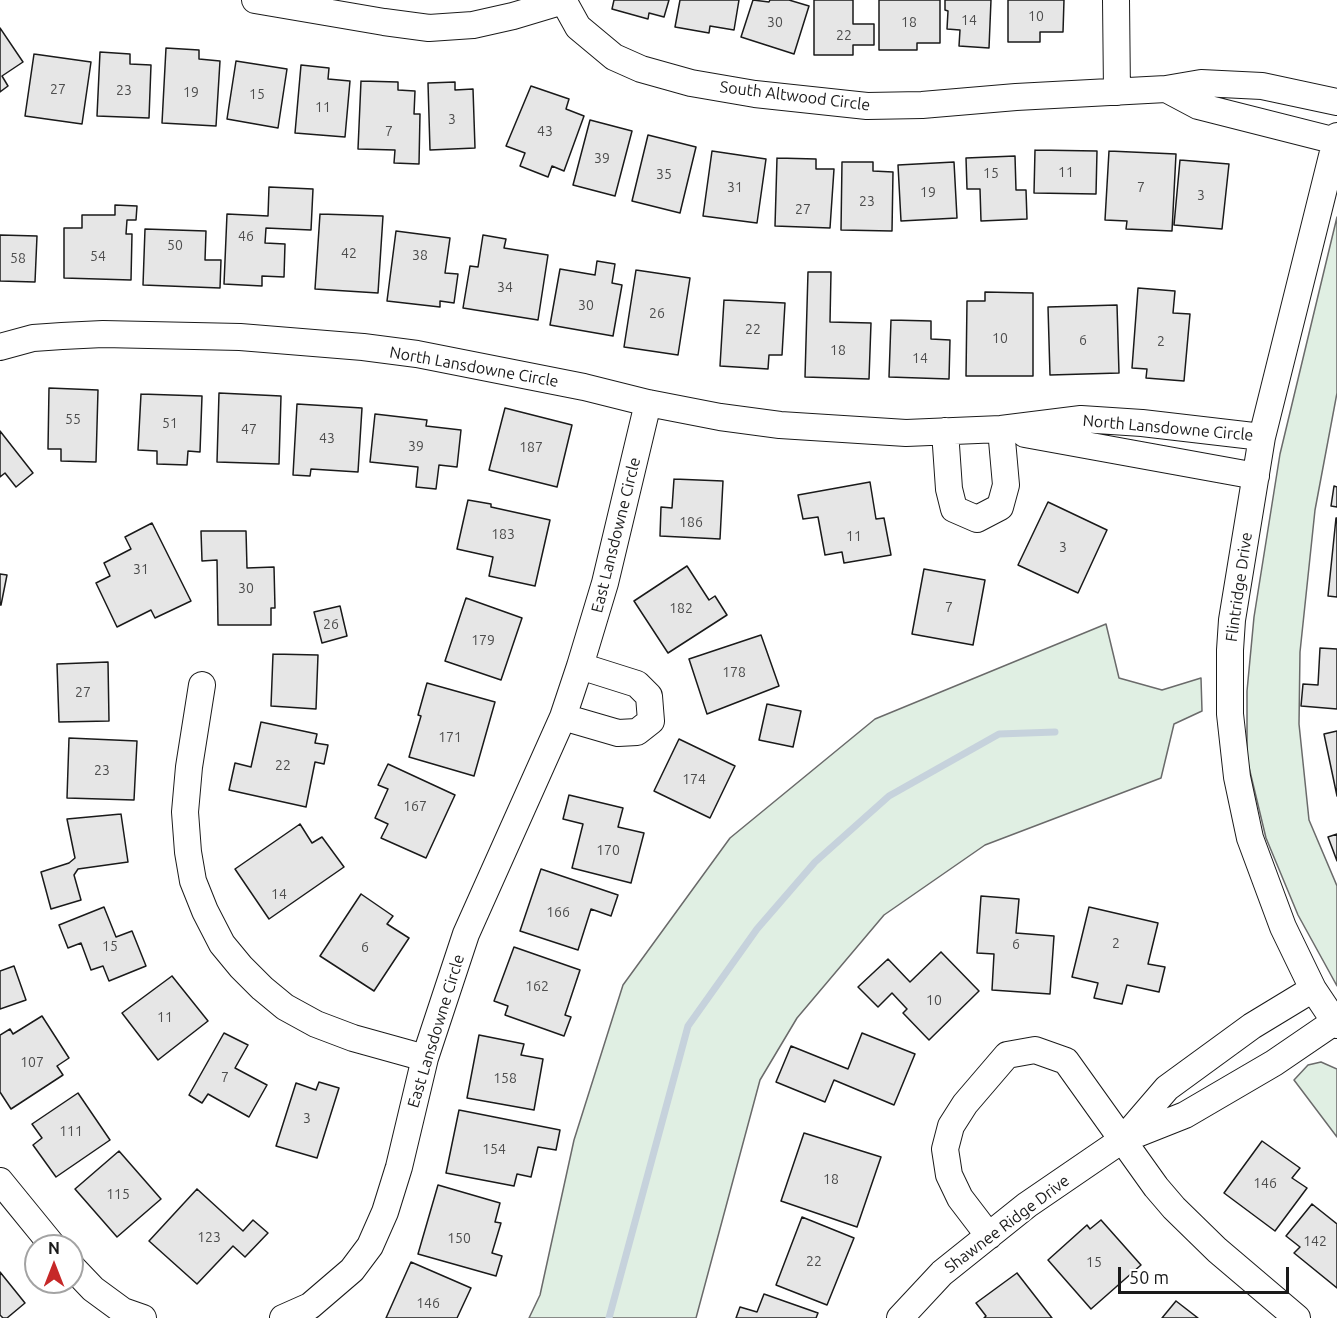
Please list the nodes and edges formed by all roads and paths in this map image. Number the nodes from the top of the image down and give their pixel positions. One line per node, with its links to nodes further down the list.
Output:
1 (255, 0): 2 (street)
2 (563, 0): 5 (street, South Altwood Circle)
3 (1116, 0): 5 (street)
4 (1166, 89): 5 (street, South Altwood Circle); 6 (street, South Altwood Circle); 7 (street)
5 (1117, 92)
6 (1337, 102)
7 (1336, 139): 12 (street, Flintridge Drive)
8 (0, 347): 9 (street, North Lansdowne Circle)
9 (648, 403): 11 (street, North Lansdowne Circle); 14 (street, East Lansdowne Circle)
10 (1001, 429): 11 (street, North Lansdowne Circle); 11 (street); 12 (street, North Lansdowne Circle); 13 (street, North Lansdowne Circle)
11 (945, 431)
12 (1262, 437): 13 (street, Flintridge Drive)
13 (1256, 476): 17 (street, Flintridge Drive)
14 (580, 666): 16 (street, East Lansdowne Circle); 16 (street)
15 (202, 685): 19 (street)
16 (563, 717): 19 (street, East Lansdowne Circle)
17 (1313, 989): 18 (street, Flintridge Drive); 20 (street, Shawnee Ridge Drive)
18 (1336, 1024): 20 (street, Shawnee Ridge Drive)
19 (425, 1058): 26 (street, East Lansdowne Circle)
20 (1122, 1140): 23 (street, Shawnee Ridge Drive); 23 (street); 28 (street)
21 (0, 1181): 22 (street)
22 (43, 1234)
23 (989, 1236): 27 (street, Shawnee Ridge Drive)
24 (84, 1279): 25 (street)
25 (143, 1318)
26 (283, 1318)
27 (900, 1318)
28 (1297, 1318)

